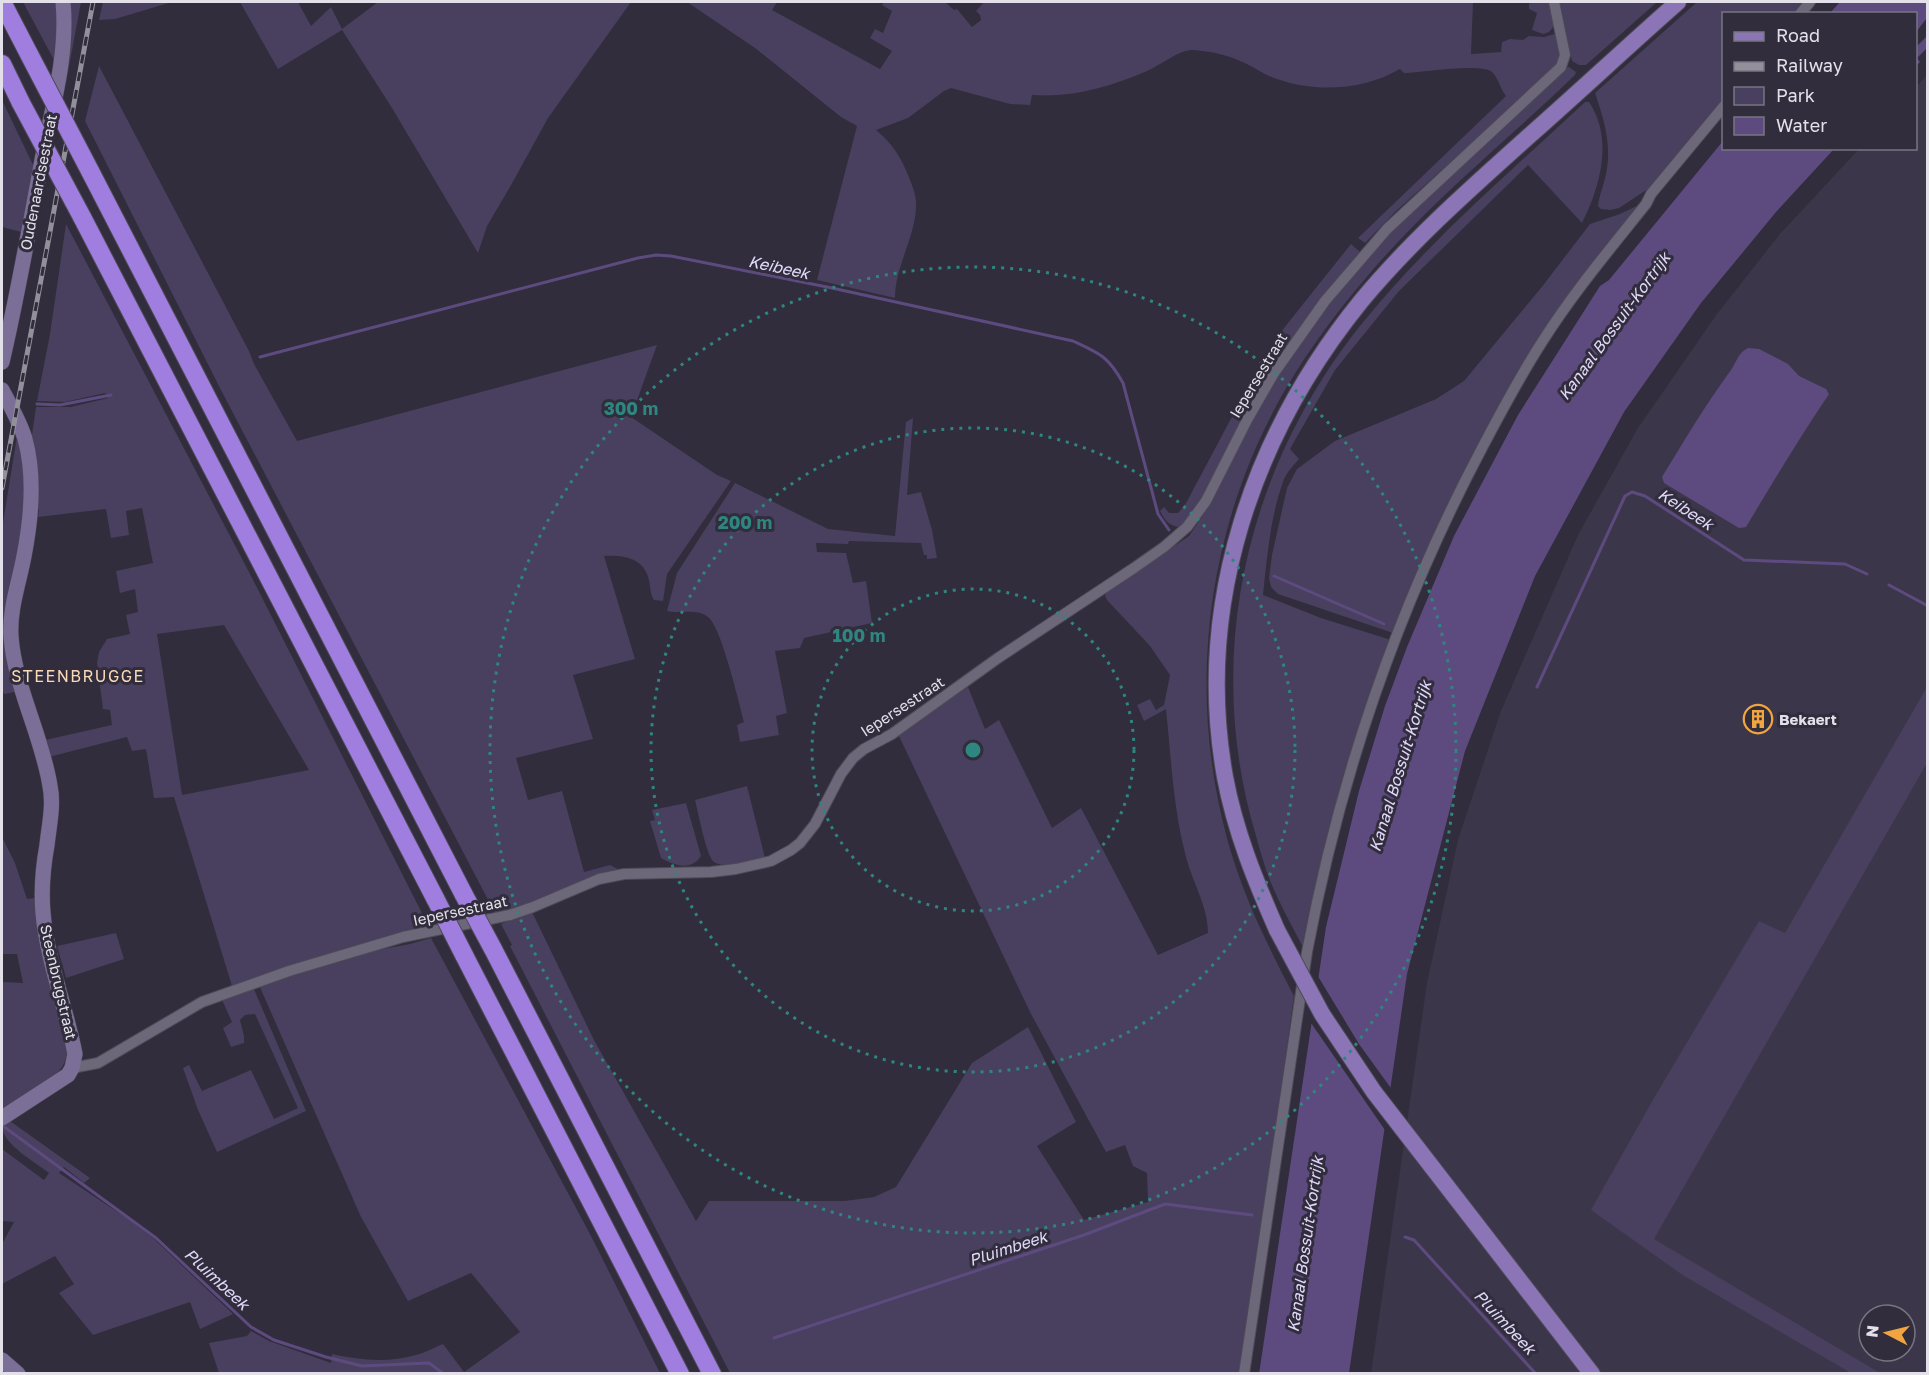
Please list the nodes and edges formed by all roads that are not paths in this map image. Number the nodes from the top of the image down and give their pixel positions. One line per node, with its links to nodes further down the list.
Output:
1 (2, 2): 14 (highway, bridge)
2 (63, 2): 7 (street, Oudenaardsestraat)
3 (1554, 2): 9 (street, Iepersestraat)
4 (1678, 2): 16 (main road, bridge)
5 (2, 64): 13 (highway, bridge)
6 (1722, 108): 15 (street)
7 (2, 362)
8 (2, 390): 9 (street, Steenbrugstraat)
9 (72, 1068): 10 (street)
10 (2, 1119)
11 (2, 1360): 12 (street)
12 (18, 1374)
13 (680, 1374)
14 (712, 1374)
15 (1244, 1374)
16 (1592, 1374)

